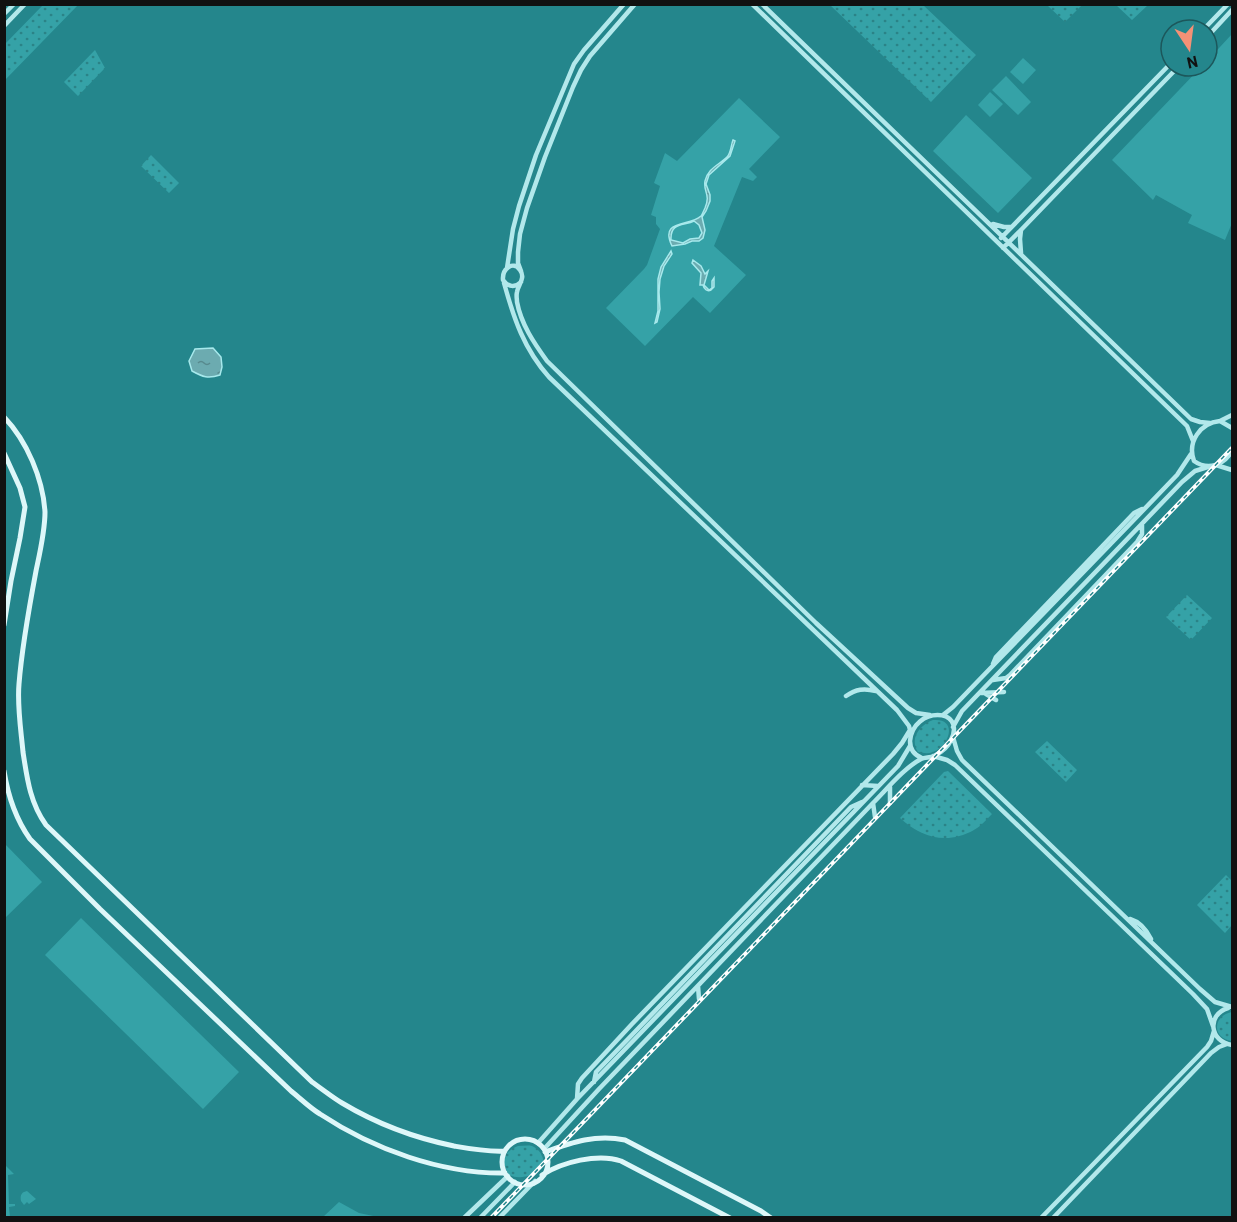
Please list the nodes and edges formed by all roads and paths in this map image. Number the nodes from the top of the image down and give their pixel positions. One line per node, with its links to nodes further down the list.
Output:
1 (14, 4): 9 (street)
2 (25, 4): 12 (street)
3 (624, 4): 23 (street)
4 (635, 4): 24 (street)
5 (752, 4): 19 (street)
6 (762, 4): 15 (street)
7 (1227, 4): 10 (street)
8 (1233, 10): 11 (street)
9 (4, 14)
10 (1214, 18)
11 (1219, 25)
12 (4, 26)
13 (1159, 75): 16 (street)
14 (1168, 78): 17 (street)
15 (988, 222): 16 (street); 18 (street)
16 (1012, 227): 18 (street)
17 (1022, 230): 20 (street); 22 (street)
18 (1003, 236): 19 (street); 20 (street)
19 (997, 242): 21 (street)
20 (1009, 242): 21 (street); 22 (street)
21 (1003, 248): 32 (street)
22 (1021, 253): 30 (street)
23 (507, 268): 24 (street); 25 (street)
24 (522, 273): 26 (street)
25 (504, 282): 26 (street); 41 (street)
26 (521, 282): 48 (street)
27 (1233, 415): 29 (street)
28 (4, 417): 71 (main road)
29 (1220, 421): 30 (street); 31 (street)
30 (1210, 423): 32 (street)
31 (1233, 428)
32 (1193, 441): 35 (street)
33 (1233, 450): 36 (street)
34 (4, 453): 39 (main road)
35 (1191, 454): 36 (street); 47 (street)
36 (1213, 466): 37 (street); 38 (street)
37 (1233, 470)
38 (1142, 524): 40 (street); 40 (street)
39 (4, 625)
40 (992, 680): 43 (street)
41 (878, 692): 45 (street); 50 (street)
42 (1004, 692): 44 (street)
43 (979, 693): 44 (street); 49 (street)
44 (986, 694): 46 (street)
45 (846, 696)
46 (996, 700)
47 (943, 714): 48 (street); 49 (street)
48 (934, 715): 50 (street)
49 (953, 727): 51 (street)
50 (910, 732): 52 (street); 56 (street)
51 (952, 734): 53 (street); 66 (street)
52 (910, 746): 54 (street); 57 (street)
53 (933, 756): 54 (street); 62 (street)
54 (922, 758): 58 (street)
55 (4, 771): 73 (main road)
56 (862, 785): 57 (street); 69 (street)
57 (878, 786): 69 (street)
58 (890, 787): 59 (street); 60 (street)
59 (890, 802)
60 (873, 803): 61 (street); 64 (street)
61 (875, 818)
62 (1023, 830): 63 (street); 67 (street)
63 (1018, 835)
64 (698, 986): 65 (street); 72 (street)
65 (699, 999)
66 (1232, 1007): 67 (street)
67 (1213, 1029): 68 (street); 82 (street)
68 (1230, 1044): 83 (street)
69 (577, 1099): 70 (street)
70 (538, 1143): 71 (main road); 72 (main road)
71 (505, 1150): 73 (main road)
72 (544, 1151): 74 (main road); 81 (main road)
73 (506, 1175): 76 (main road); 77 (street)
74 (543, 1175): 75 (main road); 80 (main road)
75 (536, 1181): 76 (main road); 79 (street)
76 (515, 1182): 78 (street)
77 (464, 1218)
78 (480, 1218)
79 (499, 1218)
80 (730, 1218)
81 (771, 1218)
82 (1041, 1218)
83 (1053, 1218)

